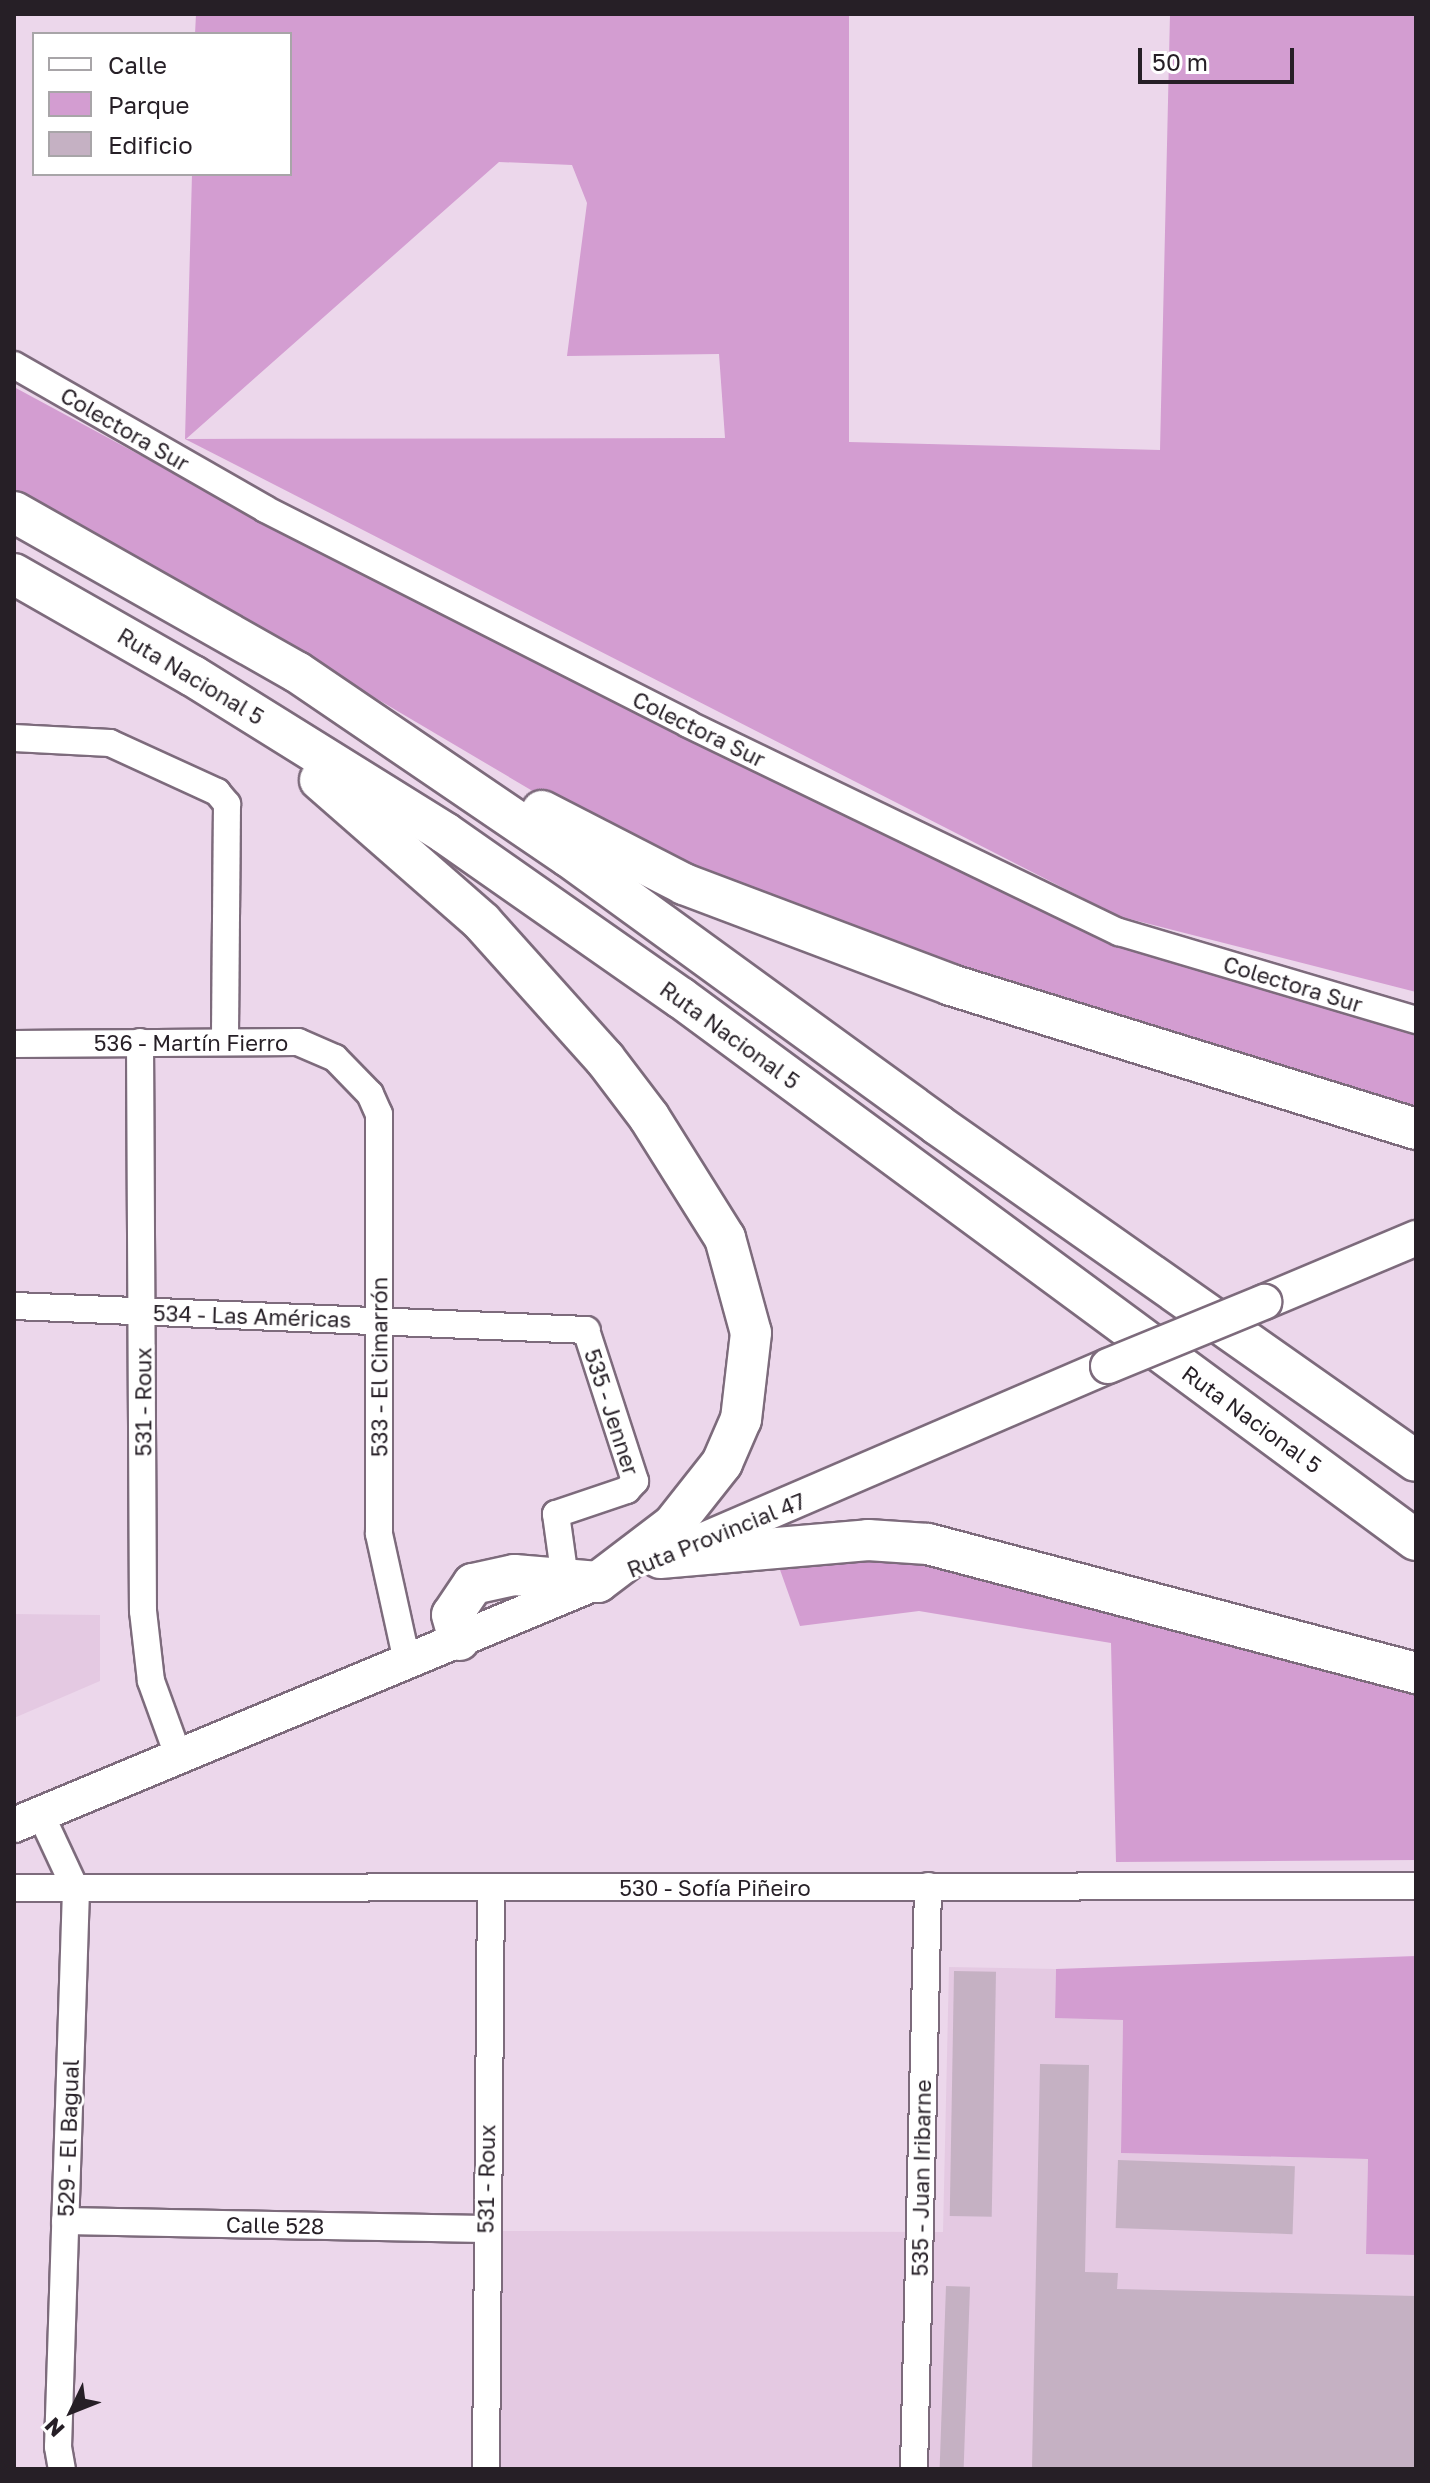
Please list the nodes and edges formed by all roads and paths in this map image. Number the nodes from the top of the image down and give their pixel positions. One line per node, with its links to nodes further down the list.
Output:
1 (14, 365): 7 (street, Colectora Sur)
2 (14, 512): 4 (highway)
3 (14, 574): 5 (highway, Ruta Nacional 5)
4 (297, 672): 12 (highway); 18 (highway)
5 (193, 676): 19 (highway, Ruta Nacional 5); 21 (highway)
6 (14, 738): 8 (street)
7 (1416, 1020)
8 (225, 1041): 9 (street, 536 - Martín Fierro); 11 (street, 536 - Martín Fierro)
9 (140, 1042): 10 (street, 536 - Martín Fierro); 15 (street, 531 - Roux)
10 (14, 1044)
11 (357, 1077): 16 (street, 533 - El Cimarrón)
12 (1416, 1129)
13 (1416, 1238): 20 (main road, Ruta Provincial 47, bridge)
14 (14, 1306): 15 (street, 534 - Las Américas)
15 (143, 1311): 16 (street, 534 - Las Américas); 25 (street, 531 - Roux)
16 (380, 1321): 17 (street, 534 - Las Américas); 23 (street, 533 - El Cimarrón)
17 (586, 1330): 21 (street, 535 - Jenner)
18 (1416, 1461)
19 (1416, 1540)
20 (660, 1558): 21 (main road, Ruta Provincial 47); 24 (highway)
21 (582, 1580): 22 (highway)
22 (459, 1640): 23 (main road)
23 (407, 1661): 25 (main road)
24 (1416, 1673)
25 (179, 1758): 26 (main road)
26 (28, 1820): 30 (street, 529 - El Bagual)
27 (928, 1886): 28 (street, 530 - Sofía Piñeiro); 31 (street, 530 - Sofía Piñeiro); 36 (street, 535 - Juan Iribarne)
28 (1416, 1886)
29 (14, 1888): 30 (street, 530 - Sofía Piñeiro)
30 (76, 1890): 31 (street, 530 - Sofía Piñeiro); 32 (street, 529 - El Bagual)
31 (491, 1890): 33 (street, 531 - Roux)
32 (65, 2221): 33 (street, Calle 528); 34 (street, 529 - El Bagual)
33 (484, 2229): 35 (street, 531 - Roux)
34 (62, 2469)
35 (486, 2469)
36 (914, 2469)

